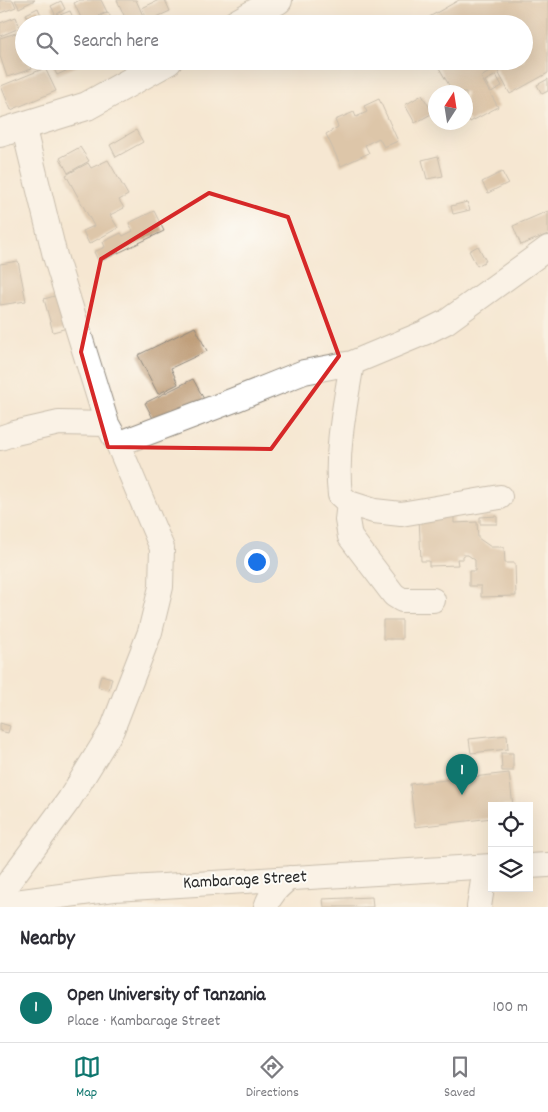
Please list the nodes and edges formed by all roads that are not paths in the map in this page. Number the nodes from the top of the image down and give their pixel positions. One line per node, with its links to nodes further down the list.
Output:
1 (278, 0): 2 (street)
2 (252, 15)
3 (152, 70): 4 (street)
4 (12, 129): 7 (street)
5 (548, 248): 6 (street)
6 (352, 363): 7 (street); 10 (street)
7 (112, 434): 8 (street); 16 (street)
8 (0, 438)
9 (500, 497): 10 (street)
10 (349, 503): 11 (street)
11 (433, 600)
12 (548, 865): 14 (street)
13 (488, 866): 15 (street, Kambarage Street); 20 (street)
14 (533, 866)
15 (289, 878): 17 (street, Kambarage Street); 19 (street)
16 (0, 894)
17 (114, 898): 18 (street, Kambarage Street)
18 (0, 904)
19 (266, 907)
20 (479, 907)

